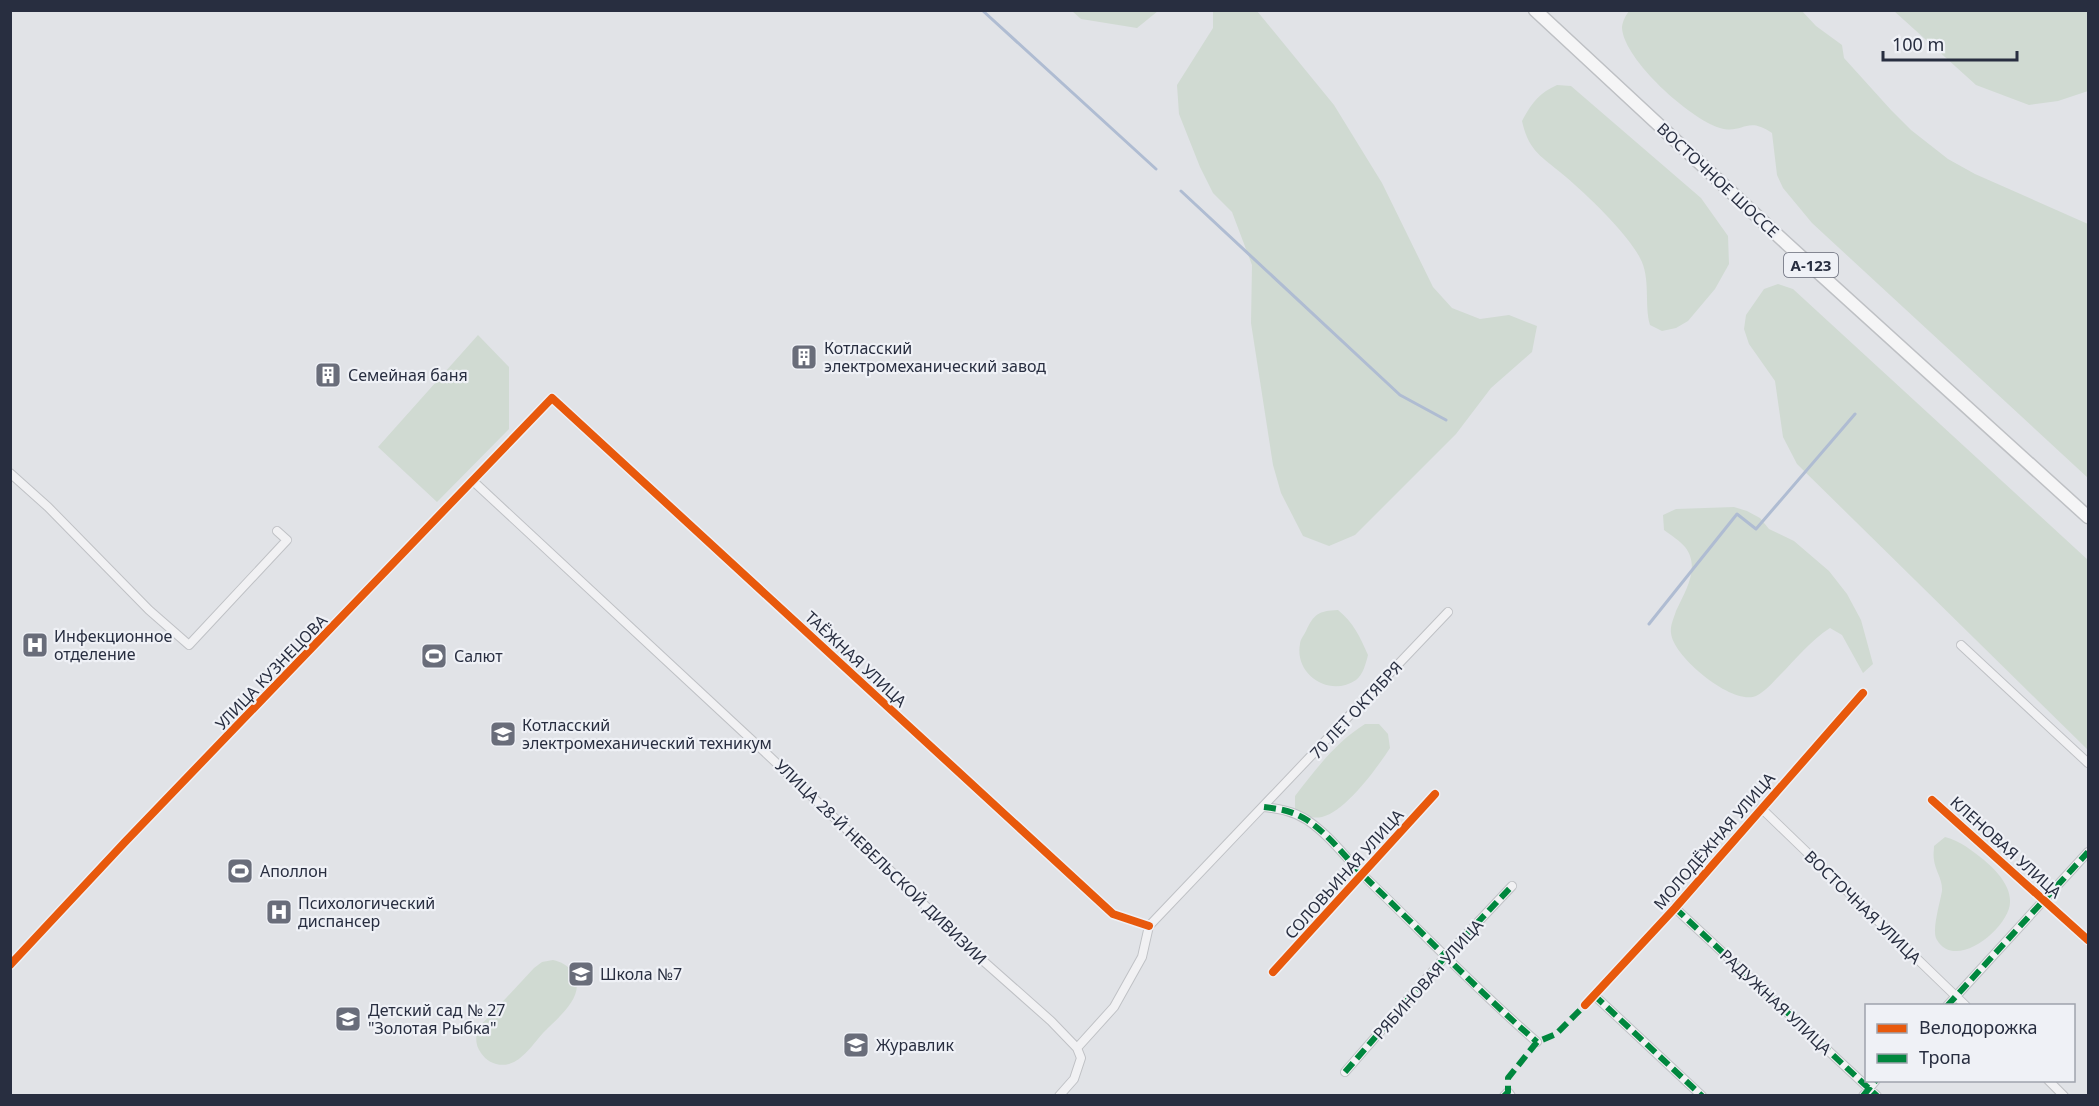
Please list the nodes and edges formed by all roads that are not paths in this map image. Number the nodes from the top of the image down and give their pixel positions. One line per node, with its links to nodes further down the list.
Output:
1 (1535, 10): 5 (main road, ВОСТОЧНОЕ ШОССЕ / А-123)
2 (552, 398): 4 (street, УЛИЦА КУЗНЕЦОВА); 20 (street, ТАЁЖНАЯ УЛИЦА)
3 (10, 473): 6 (street)
4 (473, 481): 23 (street, УЛИЦА КУЗНЕЦОВА); 31 (street, УЛИЦА 28-Й НЕВЕЛЬСКОЙ ДИВИЗИИ)
5 (2088, 517)
6 (277, 531)
7 (1448, 612): 13 (street, 70 ЛЕТ ОКТЯБРЯ)
8 (1961, 645): 10 (street)
9 (1863, 693): 14 (street, МОЛОДЁЖНАЯ УЛИЦА)
10 (2088, 763)
11 (1435, 794): 16 (street, СОЛОВЬИНАЯ УЛИЦА)
12 (1932, 800): 18 (street, КЛЕНОВАЯ УЛИЦА)
13 (1264, 807): 16 (street); 20 (street, 70 ЛЕТ ОКТЯБРЯ)
14 (1761, 808): 19 (street, МОЛОДЁЖНАЯ УЛИЦА); 26 (street, ВОСТОЧНАЯ УЛИЦА)
15 (2088, 852): 18 (street)
16 (1362, 873): 22 (street); 24 (street, СОЛОВЬИНАЯ УЛИЦА)
17 (1512, 886): 22 (street, РЯБИНОВАЯ УЛИЦА)
18 (2044, 899): 21 (street, КЛЕНОВАЯ УЛИЦА); 26 (street)
19 (1675, 908): 25 (street, МОЛОДЁЖНАЯ УЛИЦА); 35 (street, РАДУЖНАЯ УЛИЦА)
20 (1149, 926): 31 (street)
21 (2088, 940)
22 (1446, 956): 30 (street); 32 (street, РЯБИНОВАЯ УЛИЦА)
23 (10, 965)
24 (1273, 972)
25 (1594, 995): 29 (street, МОЛОДЁЖНАЯ УЛИЦА); 37 (street)
26 (1956, 996): 27 (street); 28 (street, ВОСТОЧНАЯ УЛИЦА)
27 (1948, 1004)
28 (1965, 1004)
29 (1585, 1005)
30 (1537, 1042)
31 (1077, 1048): 36 (street)
32 (1346, 1072)
33 (1874, 1082): 35 (street)
34 (2050, 1082): 40 (street)
35 (1869, 1088): 38 (street); 39 (street, РАДУЖНАЯ УЛИЦА)
36 (1059, 1095)
37 (1702, 1095)
38 (1863, 1095)
39 (1877, 1095)
40 (2064, 1095)

